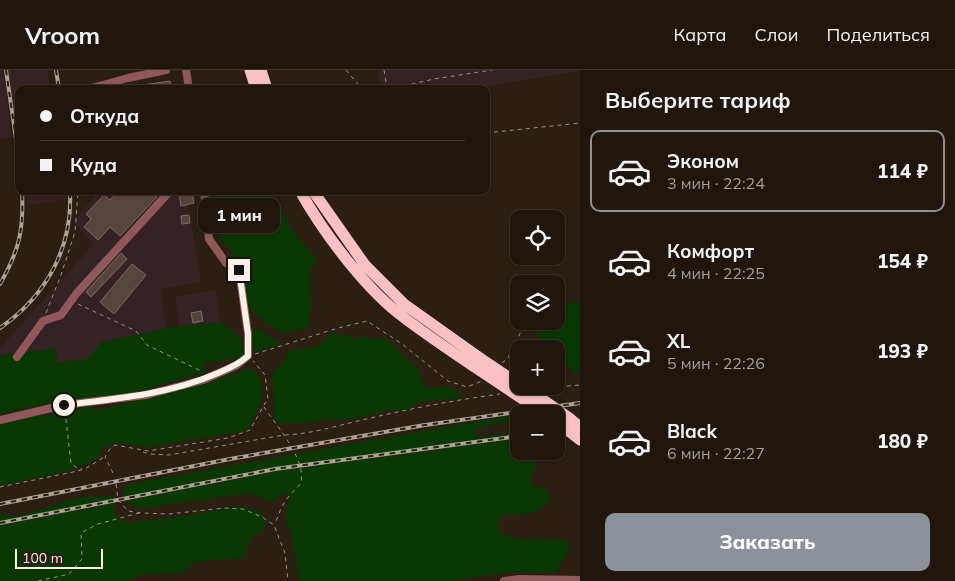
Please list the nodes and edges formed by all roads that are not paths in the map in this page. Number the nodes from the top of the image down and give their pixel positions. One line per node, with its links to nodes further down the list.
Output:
1 (166, 70): 5 (street)
2 (186, 70): 6 (street)
3 (250, 70): 7 (highway)
4 (261, 70): 8 (highway)
5 (103, 85)
6 (188, 85)
7 (255, 85)
8 (266, 85)
9 (166, 195): 13 (street)
10 (204, 195): 18 (street)
11 (303, 195): 14 (highway)
12 (316, 195): 14 (highway)
13 (17, 357)
14 (476, 362): 15 (highway, bridge); 17 (highway, bridge)
15 (510, 379)
16 (535, 395): 19 (highway, bridge)
17 (533, 405)
18 (0, 420)
19 (580, 427)
20 (565, 428): 21 (highway, bridge)
21 (580, 440)
22 (580, 580): 23 (street)
23 (504, 581)

